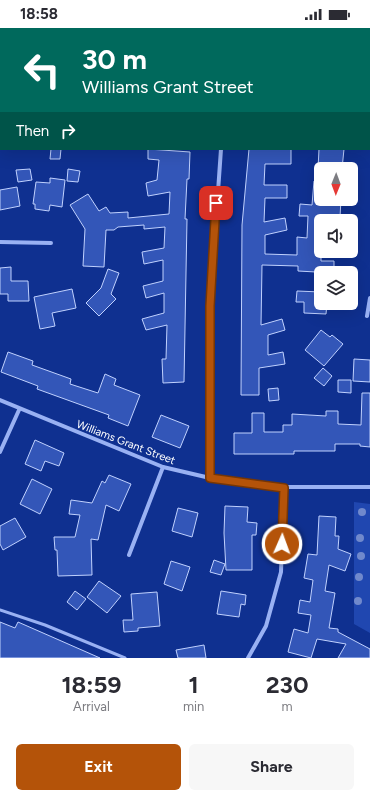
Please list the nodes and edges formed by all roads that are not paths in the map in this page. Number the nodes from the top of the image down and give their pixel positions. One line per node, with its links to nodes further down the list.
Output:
1 (221, 150): 10 (street)
2 (0, 242): 3 (street)
3 (51, 243)
4 (370, 298): 5 (street)
5 (366, 316)
6 (0, 400): 7 (street, Williams Grant Street)
7 (19, 410): 8 (street); 9 (street, Williams Grant Street)
8 (0, 452)
9 (163, 467): 10 (street, Williams Grant Street); 13 (street)
10 (210, 478): 12 (street, Williams Grant Street)
11 (370, 487): 12 (street, Williams Grant Street)
12 (284, 488): 16 (street)
13 (129, 555)
14 (0, 610): 15 (lane)
15 (125, 658)
16 (248, 658)

